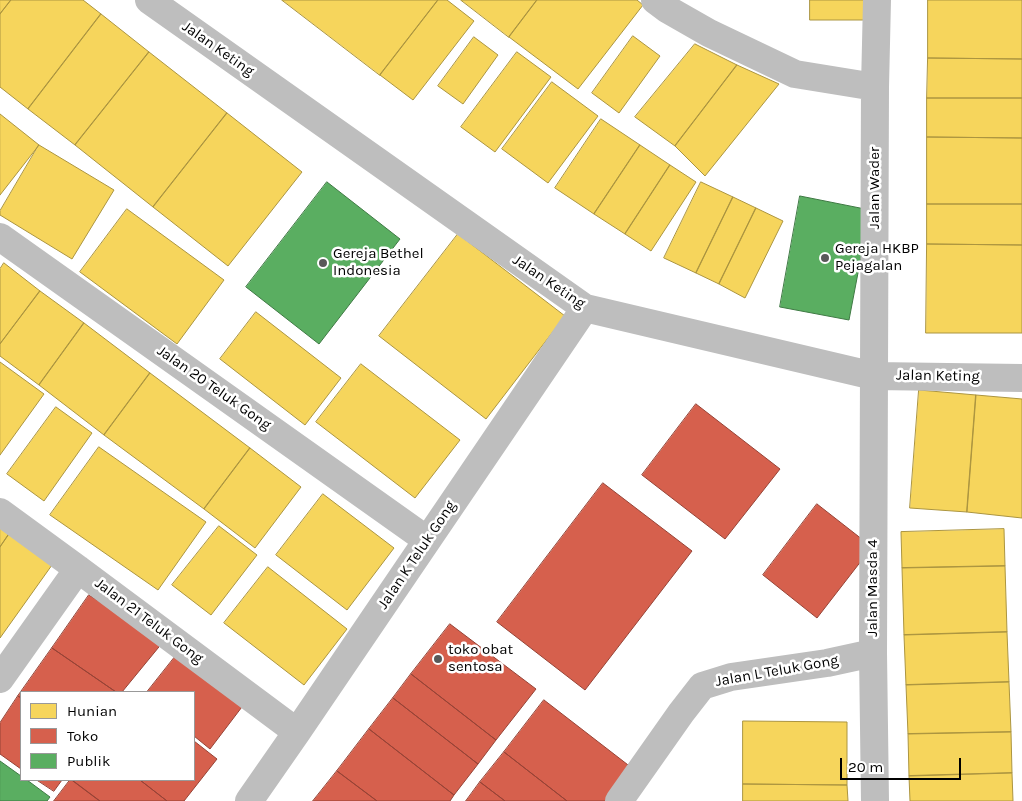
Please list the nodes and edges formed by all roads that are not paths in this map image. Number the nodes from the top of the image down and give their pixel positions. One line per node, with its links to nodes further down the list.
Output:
1 (149, 0): 6 (street, Jalan Keting)
2 (655, 0): 4 (street)
3 (877, 0): 4 (street, Jalan Wader)
4 (875, 87): 7 (street, Jalan Wader)
5 (0, 237): 10 (street, Jalan 20 Teluk Gong)
6 (586, 308): 7 (street, Jalan Keting); 10 (street, Jalan K Teluk Gong)
7 (874, 376): 8 (street, Jalan Keting); 12 (street, Jalan Masda 4)
8 (1022, 378)
9 (0, 512): 11 (street, Jalan 21 Teluk Gong)
10 (427, 540): 14 (street, Jalan K Teluk Gong)
11 (78, 568): 13 (street); 14 (street, Jalan 21 Teluk Gong)
12 (873, 653): 16 (street, Jalan L Teluk Gong); 17 (street, Jalan Masda 4)
13 (0, 679)
14 (297, 732): 15 (street, Jalan K Teluk Gong)
15 (249, 801)
16 (619, 801)
17 (875, 801)

